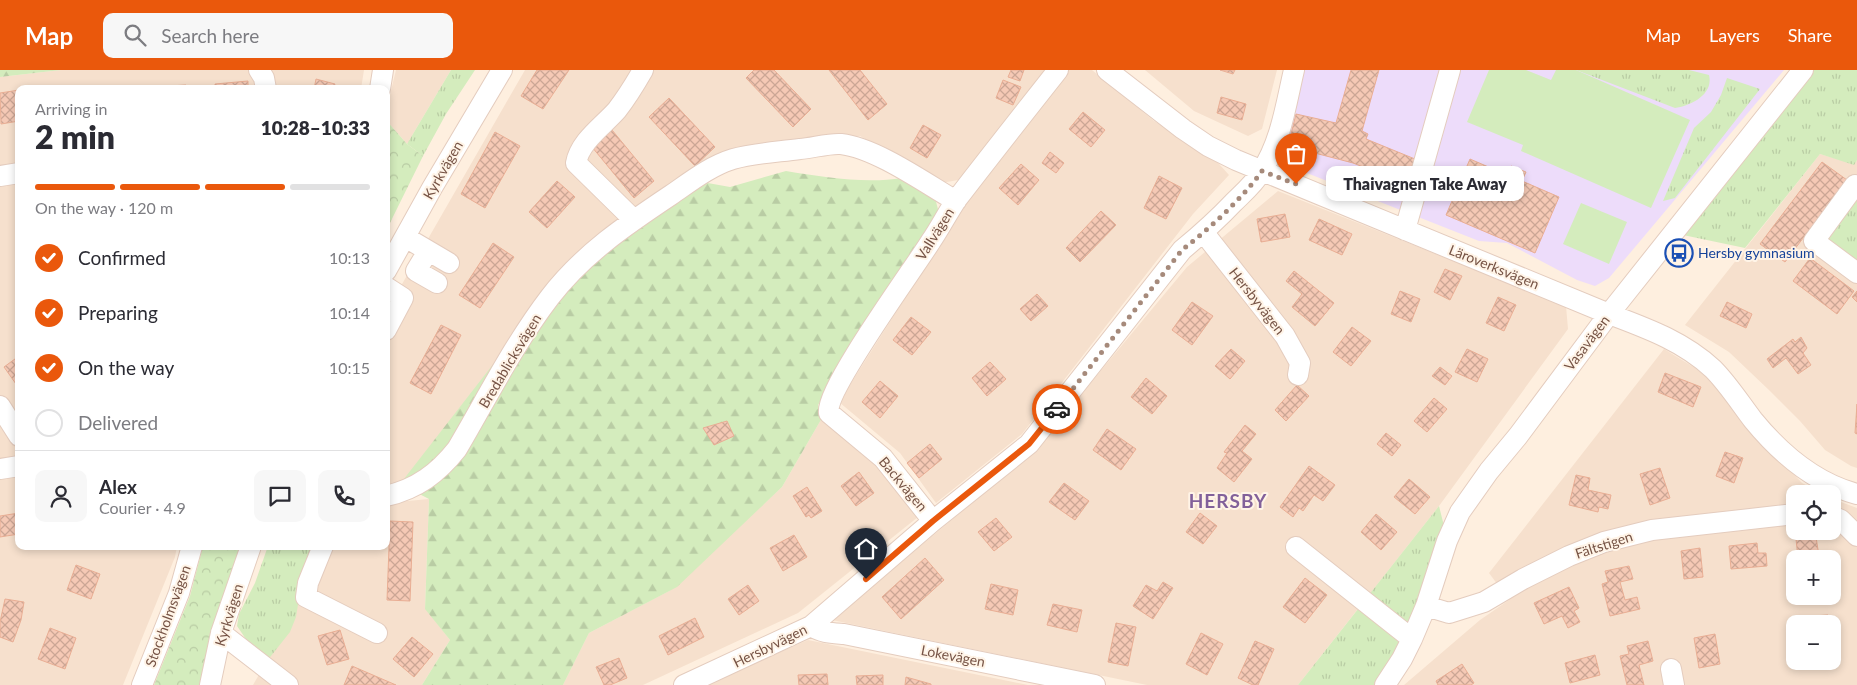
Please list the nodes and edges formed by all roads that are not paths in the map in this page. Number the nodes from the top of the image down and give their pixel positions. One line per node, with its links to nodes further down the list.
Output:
1 (259, 70): 10 (street)
2 (383, 70): 11 (street)
3 (502, 70): 20 (street, Kyrkvägen)
4 (643, 70): 17 (street)
5 (1058, 70): 16 (street, Vallvägen)
6 (1107, 70): 12 (street, Läroverksvägen)
7 (1294, 70): 12 (street, Hersbyvägen)
8 (1450, 70): 18 (street)
9 (1803, 70): 27 (street, Vasavägen)
10 (265, 85)
11 (381, 85)
12 (1262, 171): 18 (street, Läroverksvägen); 19 (street, Hersbyvägen)
13 (15, 174): 14 (street)
14 (0, 176)
15 (1857, 186): 24 (street)
16 (956, 201): 17 (street, Bredablicksvägen); 31 (street, Vallvägen)
17 (634, 220): 36 (street, Bredablicksvägen)
18 (1405, 230): 27 (street, Läroverksvägen)
19 (1204, 232): 29 (street, Hersbyvägen); 39 (street, Hersbyvägen)
20 (405, 237): 21 (street); 23 (street, Kyrkvägen)
21 (428, 251): 22 (street); 25 (street)
22 (449, 263)
23 (390, 264)
24 (1857, 272)
25 (437, 283)
26 (390, 290): 28 (street)
27 (1609, 314): 35 (street, Läroverksvägen); 45 (street, Vasavägen)
28 (390, 322)
29 (1298, 375)
30 (0, 406): 32 (street)
31 (828, 408): 39 (street, Backvägen)
32 (15, 430)
33 (15, 467): 34 (street)
34 (0, 469)
35 (1857, 494)
36 (390, 495)
37 (1786, 515): 45 (street, Fältstigen)
38 (1841, 520): 40 (street)
39 (933, 521): 46 (street, Hersbyvägen)
40 (1857, 536)
41 (1296, 547): 49 (street)
42 (191, 550): 50 (street, Stockholmsvägen)
43 (250, 550): 47 (street, Kyrkvägen)
44 (321, 550): 48 (street)
45 (1426, 606): 49 (street, Vasavägen)
46 (812, 626): 53 (street, Hersbyvägen); 54 (street, Lokevägen)
47 (221, 633): 51 (street, Kyrkvägen); 52 (street)
48 (377, 633)
49 (1412, 639): 55 (street, Vasavägen)
50 (142, 685)
51 (210, 685)
52 (288, 685)
53 (684, 685)
54 (1095, 685)
55 (1385, 685)

